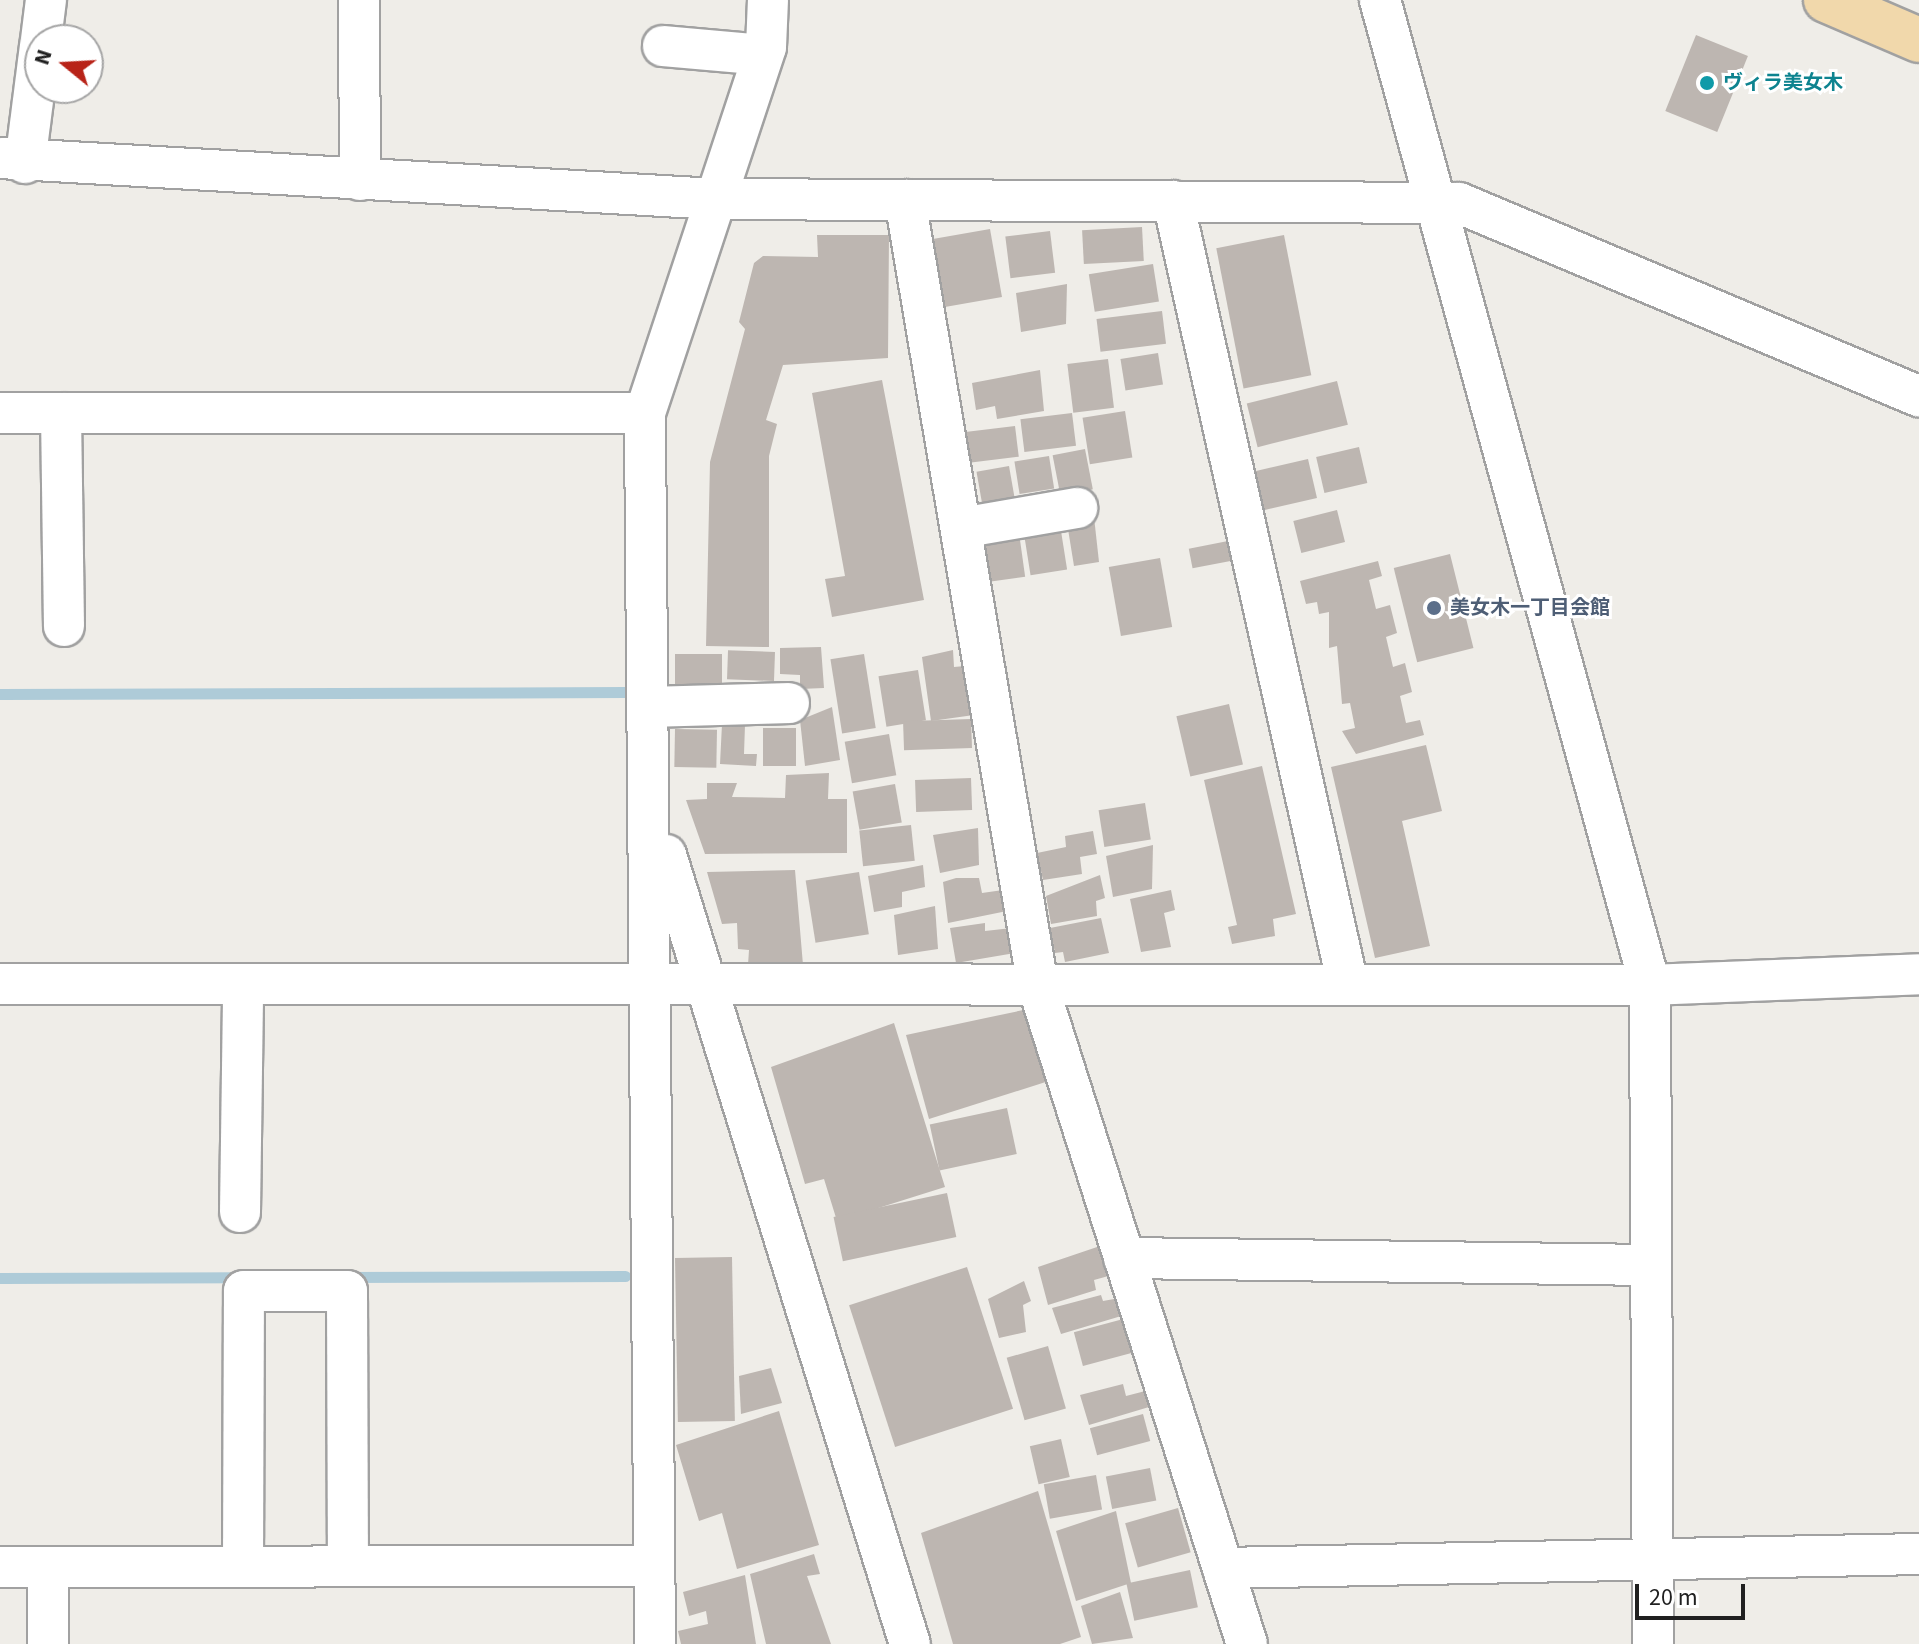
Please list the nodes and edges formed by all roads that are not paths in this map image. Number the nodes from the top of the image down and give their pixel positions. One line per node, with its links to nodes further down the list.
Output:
1 (46, 0): 6 (street)
2 (359, 0): 12 (street)
3 (768, 0): 9 (street)
4 (1380, 0): 16 (street)
5 (1826, 0): 7 (main road)
6 (43, 24)
7 (1919, 40)
8 (663, 46): 9 (street)
9 (763, 55): 13 (street)
10 (26, 104): 11 (street)
11 (12, 160): 12 (street)
12 (360, 180): 13 (street)
13 (715, 199): 14 (street); 20 (street)
14 (905, 200): 15 (street); 22 (street)
15 (1173, 201): 16 (street); 28 (street)
16 (1438, 202): 17 (street); 33 (street)
17 (1919, 396)
18 (0, 413): 19 (street)
19 (61, 413): 20 (street); 23 (street)
20 (645, 413): 25 (street)
21 (1077, 508): 22 (street)
22 (961, 528): 34 (street)
23 (64, 626)
24 (789, 703): 25 (street)
25 (650, 707): 26 (street)
26 (652, 809): 31 (street); 32 (street)
27 (1919, 974): 33 (street)
28 (1347, 981): 33 (street); 34 (street)
29 (0, 984): 30 (street)
30 (243, 985): 31 (street); 35 (street)
31 (654, 985): 32 (street); 41 (street)
32 (706, 985): 34 (street); 48 (street)
33 (1650, 985): 37 (street)
34 (1038, 986): 36 (street)
35 (240, 1212)
36 (1124, 1258): 37 (street); 45 (street)
37 (1651, 1265): 39 (street)
38 (1919, 1554): 39 (street)
39 (1653, 1562): 45 (street); 50 (street)
40 (348, 1566): 41 (street); 44 (street); 44 (street)
41 (654, 1566): 47 (street)
42 (0, 1567): 43 (street)
43 (48, 1567): 44 (street); 46 (street)
44 (243, 1567)
45 (1223, 1568): 49 (street)
46 (48, 1644)
47 (655, 1644)
48 (910, 1644)
49 (1247, 1644)
50 (1653, 1644)

